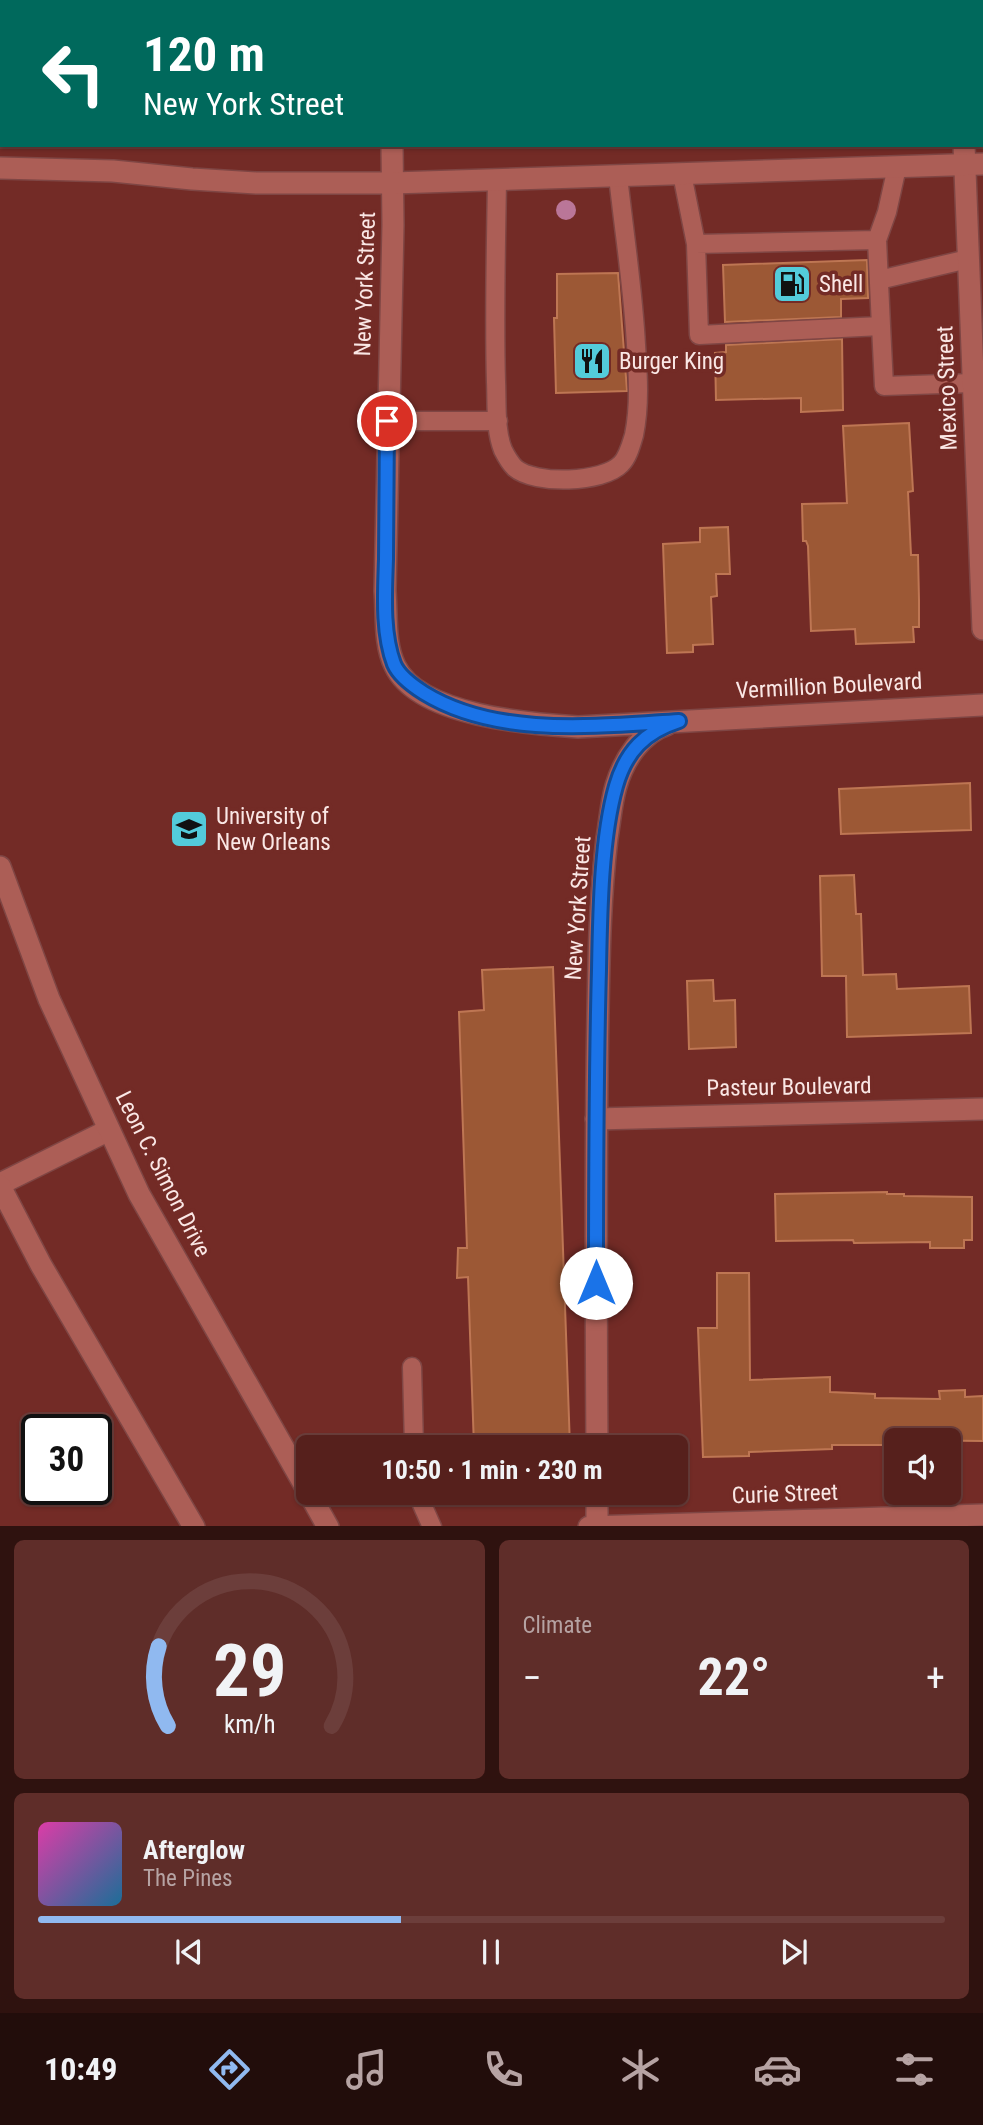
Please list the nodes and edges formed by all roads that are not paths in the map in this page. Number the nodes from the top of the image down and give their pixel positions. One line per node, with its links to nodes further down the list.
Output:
1 (392, 147): 8 (street, New York Street)
2 (970, 158): 3 (street); 11 (street, Mexico Street)
3 (897, 167): 5 (street); 9 (lane)
4 (0, 168): 8 (street)
5 (682, 174): 6 (street); 10 (lane)
6 (618, 176): 7 (street); 16 (lane)
7 (497, 180): 8 (street); 16 (lane)
8 (393, 183): 15 (street, New York Street)
9 (877, 240): 10 (lane); 12 (lane)
10 (696, 244): 13 (lane)
11 (968, 258): 12 (lane); 14 (street, Mexico Street)
12 (879, 280): 13 (lane)
13 (881, 326): 14 (lane)
14 (973, 383): 17 (street, Mexico Street)
15 (387, 421): 16 (lane); 20 (street, New York Street)
16 (498, 421)
17 (979, 436): 18 (street, Mexico Street)
18 (983, 629)
19 (983, 705): 20 (street, Vermillion Boulevard)
20 (679, 721): 23 (street, New York Street)
21 (0, 867): 24 (street, Leon C. Simon Drive)
22 (983, 1109): 23 (street, Pasteur Boulevard)
23 (596, 1119): 28 (street, New York Street)
24 (109, 1130): 25 (street); 29 (street, Leon C. Simon Drive)
25 (0, 1185): 34 (street)
26 (412, 1367): 27 (lane)
27 (414, 1435)
28 (597, 1435)
29 (296, 1469)
30 (316, 1505): 35 (street, Leon C. Simon Drive)
31 (422, 1505): 36 (lane)
32 (596, 1505): 37 (street)
33 (983, 1515): 37 (street, Curie Street)
34 (193, 1526)
35 (327, 1526)
36 (432, 1526)
37 (595, 1526)

